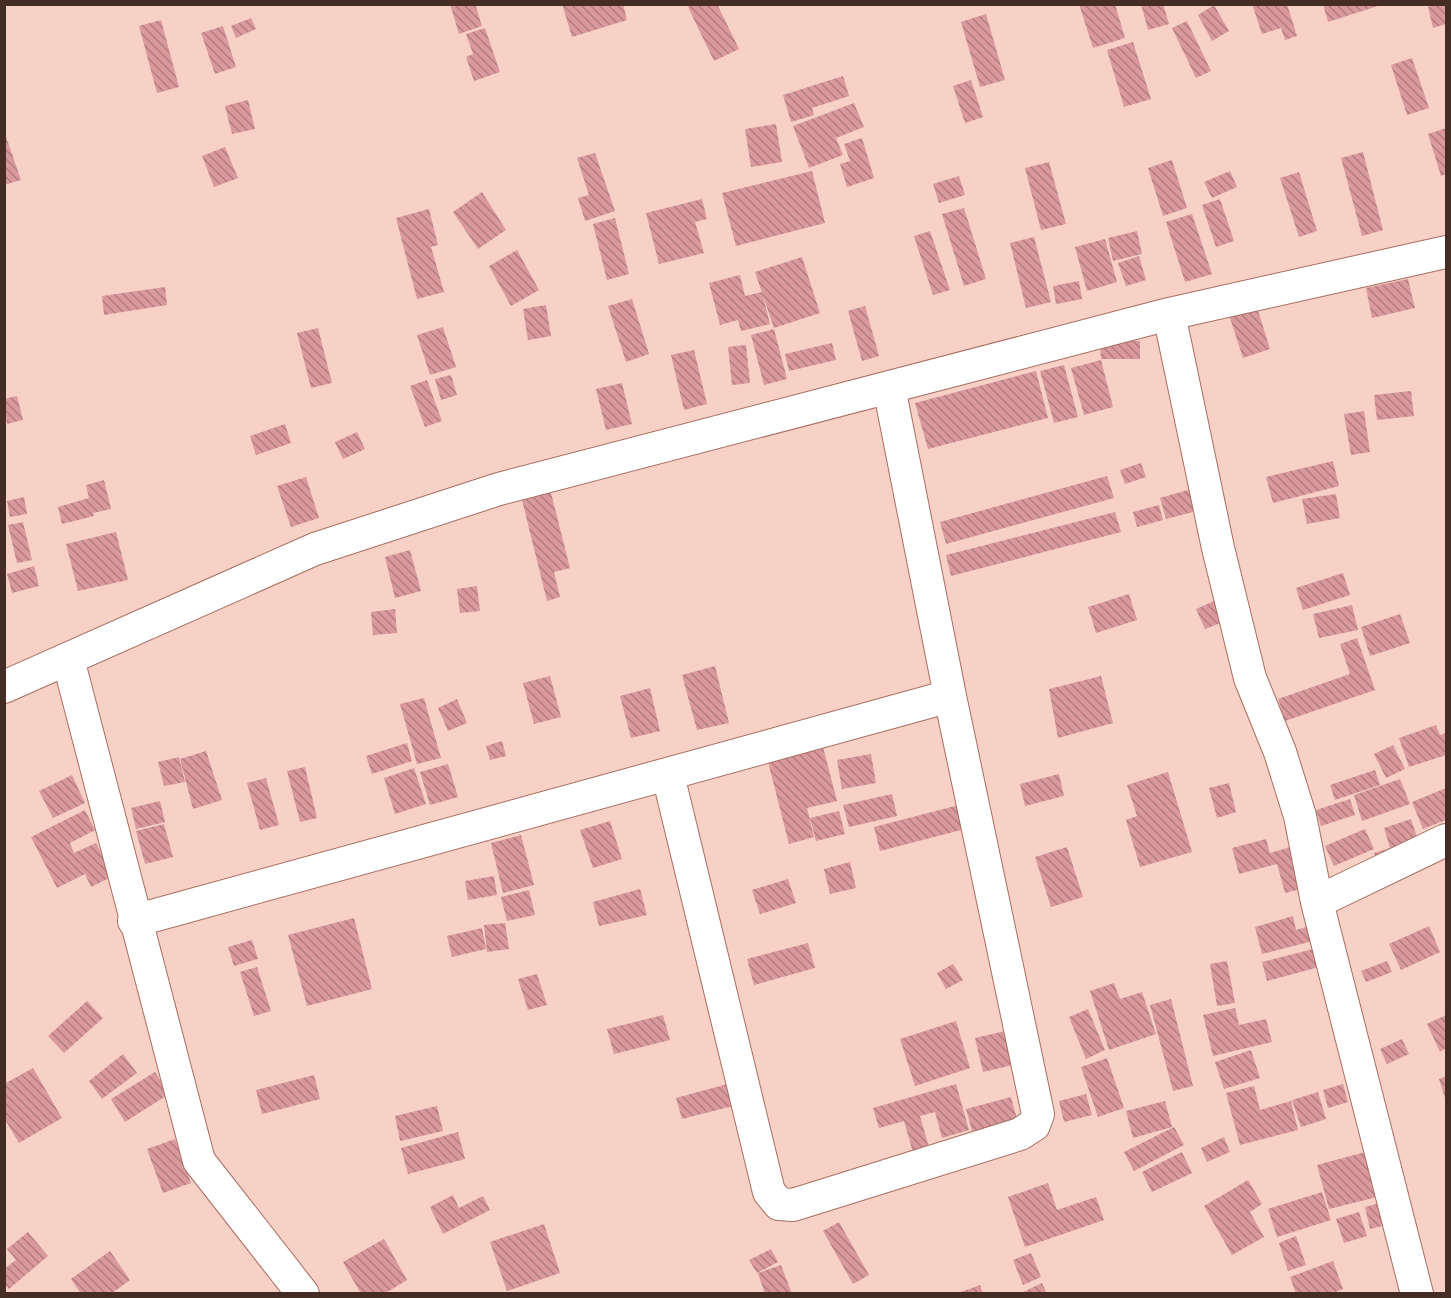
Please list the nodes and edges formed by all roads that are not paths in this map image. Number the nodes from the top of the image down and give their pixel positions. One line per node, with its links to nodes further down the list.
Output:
1 (1446, 252): 2 (street)
2 (1169, 314): 3 (street); 9 (street)
3 (890, 387): 4 (street); 6 (street)
4 (68, 659): 5 (street); 10 (street)
5 (4, 687)
6 (950, 696): 7 (street); 7 (street)
7 (668, 775): 10 (street)
8 (1446, 840): 9 (street)
9 (1317, 902): 12 (street)
10 (134, 921): 11 (street)
11 (303, 1293)
12 (1417, 1293)

